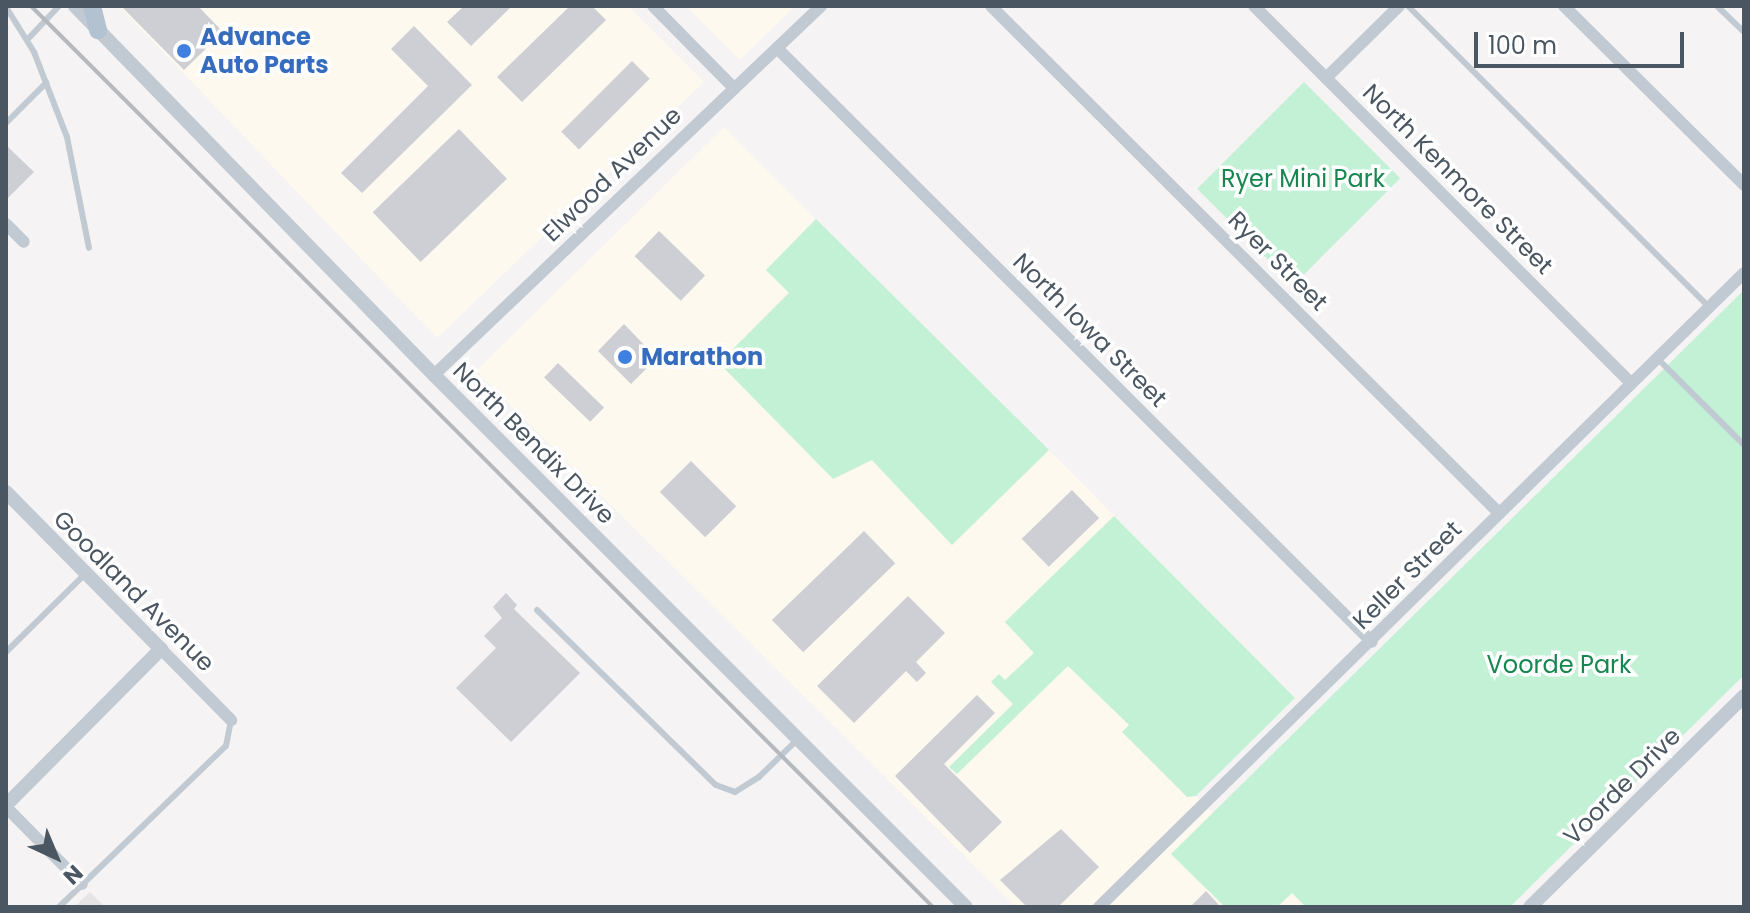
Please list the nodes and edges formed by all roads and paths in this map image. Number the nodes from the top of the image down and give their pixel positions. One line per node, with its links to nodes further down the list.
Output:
1 (59, 6): 15 (lane)
2 (75, 6): 13 (street, North Bendix Drive)
3 (92, 6): 13 (main road)
4 (653, 6): 19 (street)
5 (821, 6): 16 (street, Elwood Avenue)
6 (991, 6): 32 (street, Ryer Street)
7 (1254, 6): 17 (street, North Kenmore Street)
8 (1399, 6): 17 (street)
9 (1408, 6): 26 (lane)
10 (1564, 6): 21 (street)
11 (1717, 6): 14 (lane)
12 (6, 7): 15 (lane)
13 (98, 30): 28 (street, North Bendix Drive)
14 (1744, 32)
15 (27, 40): 18 (lane)
16 (778, 49): 19 (street, Elwood Avenue); 35 (street, North Iowa Street)
17 (1326, 78): 29 (street, North Kenmore Street)
18 (46, 83): 20 (lane); 24 (lane)
19 (734, 88): 28 (street, Elwood Avenue)
20 (6, 123)
21 (1744, 185)
22 (6, 224): 23 (street)
23 (24, 242)
24 (89, 248)
25 (1744, 273): 26 (street, Keller Street)
26 (1709, 307): 27 (street, Keller Street)
27 (1657, 358): 29 (street, Keller Street); 30 (lane)
28 (434, 375): 40 (street, North Bendix Drive)
29 (1631, 383): 32 (street, Keller Street)
30 (1744, 445)
31 (6, 492): 33 (street, Goodland Avenue)
32 (1499, 513): 35 (street, Keller Street)
33 (86, 573): 36 (street, Goodland Avenue); 37 (lane)
34 (537, 610): 40 (lane)
35 (1372, 642): 45 (street, Keller Street)
36 (161, 649): 39 (street, Goodland Avenue); 41 (street)
37 (6, 651)
38 (1744, 696): 46 (street, Voorde Drive)
39 (231, 720): 42 (lane)
40 (798, 739): 44 (street, North Bendix Drive)
41 (6, 806): 42 (street)
42 (82, 884): 43 (lane)
43 (59, 907)
44 (966, 907)
45 (1099, 907)
46 (1530, 907)

